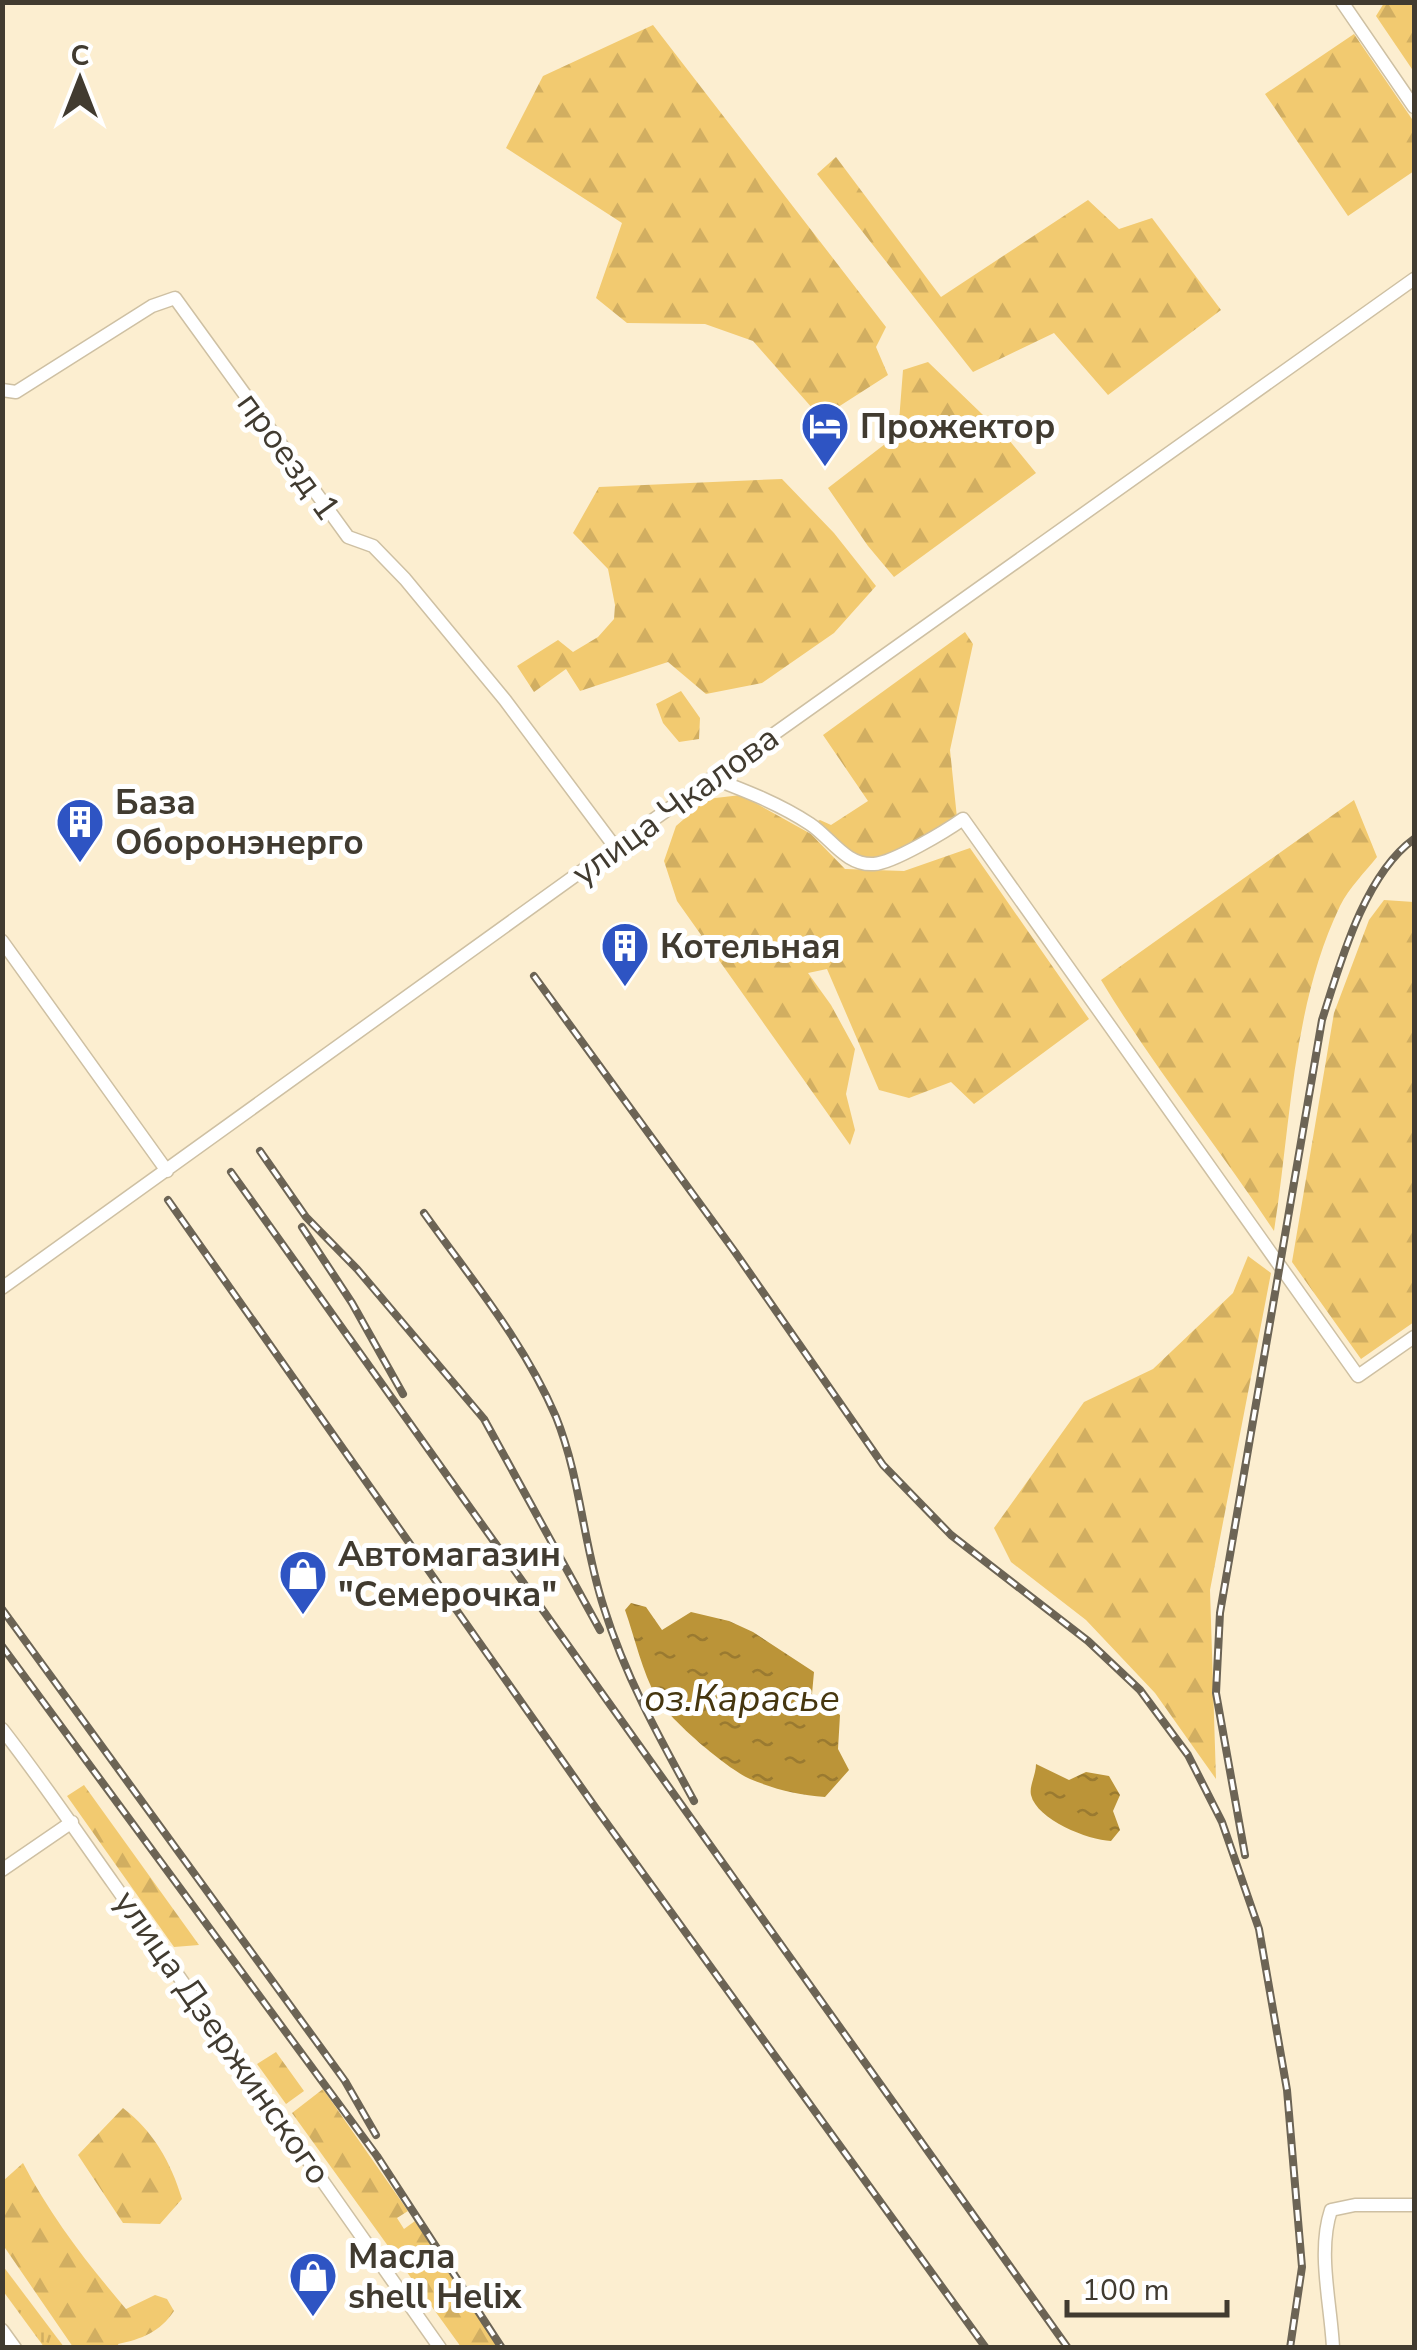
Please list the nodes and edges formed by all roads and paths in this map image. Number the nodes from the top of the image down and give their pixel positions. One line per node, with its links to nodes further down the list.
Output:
1 (1342, 2): 2 (street)
2 (1414, 107)
3 (1414, 280): 5 (street, улица Чкалова)
4 (2, 390): 6 (street, проезд 1)
5 (712, 778): 6 (street, улица Чкалова); 10 (street)
6 (615, 847): 8 (street, улица Чкалова)
7 (2, 941): 8 (street)
8 (167, 1171): 9 (street, улица Чкалова)
9 (2, 1288)
10 (1414, 1336)
11 (2, 1729): 12 (street, улица Дзержинского)
12 (72, 1822): 13 (street); 17 (street, улица Дзержинского)
13 (2, 1870)
14 (1414, 2204): 18 (street)
15 (2, 2330): 16 (street)
16 (15, 2348)
17 (440, 2348)
18 (1334, 2348)

